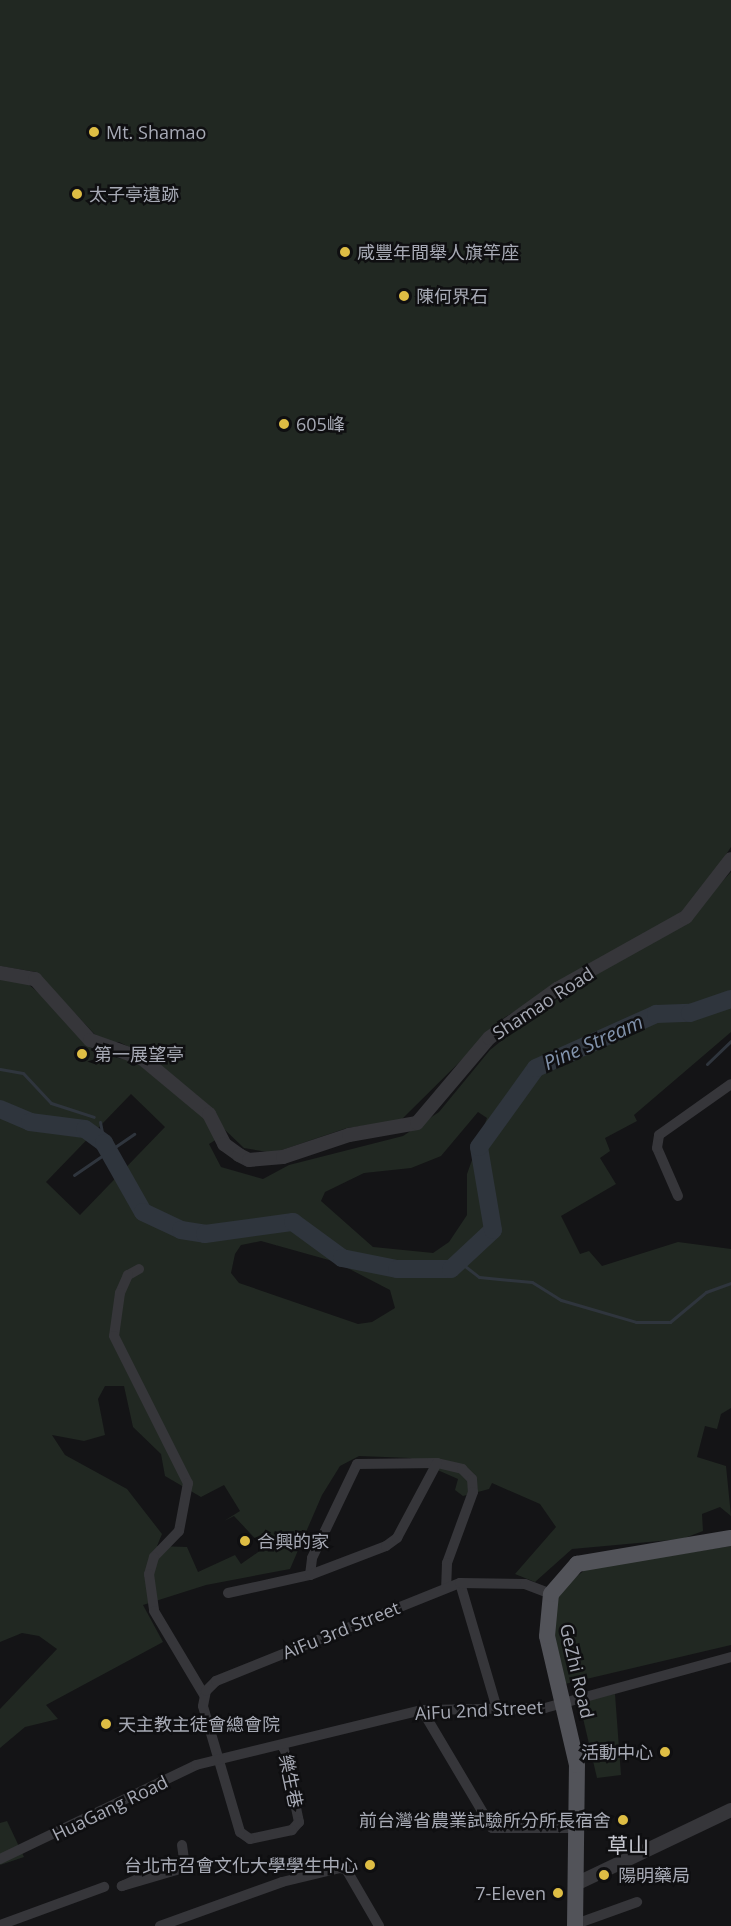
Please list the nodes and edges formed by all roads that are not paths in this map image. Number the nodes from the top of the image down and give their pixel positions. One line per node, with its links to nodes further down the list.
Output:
1 (731, 859): 2 (street, Shamao Road)
2 (0, 973)
3 (731, 1084): 4 (street)
4 (678, 1196)
5 (139, 1269): 14 (street)
6 (437, 1463): 8 (street); 8 (street); 10 (street)
7 (731, 1538): 12 (main road)
8 (310, 1575): 11 (street)
9 (460, 1583): 10 (street, AiFu 3rd Street); 12 (street, AiFu 3rd Street); 16 (street)
10 (446, 1587): 14 (street, AiFu 3rd Street)
11 (228, 1593)
12 (551, 1594): 15 (main road, GeZhi Road)
13 (731, 1657): 15 (street, AiFu 2nd Street)
14 (204, 1695): 19 (street)
15 (562, 1703): 16 (street, AiFu 2nd Street); 21 (main road, GeZhi Road)
16 (497, 1709): 17 (street, AiFu 2nd Street)
17 (422, 1710): 18 (street, AiFu 2nd Street); 21 (street)
18 (283, 1745): 19 (street, AiFu 2nd Street); 19 (street, 樂生巷)
19 (221, 1760): 23 (street, HuaGang Road)
20 (731, 1810): 25 (street)
21 (578, 1828): 25 (main road, GeZhi Road)
22 (182, 1845): 24 (street)
23 (0, 1859)
24 (184, 1859): 24 (street)
25 (580, 1882): 29 (main road)
26 (104, 1887): 28 (street)
27 (637, 1902): 29 (street)
28 (0, 1925)
29 (575, 1925)
30 (160, 1926): 31 (street)
31 (379, 1926)

